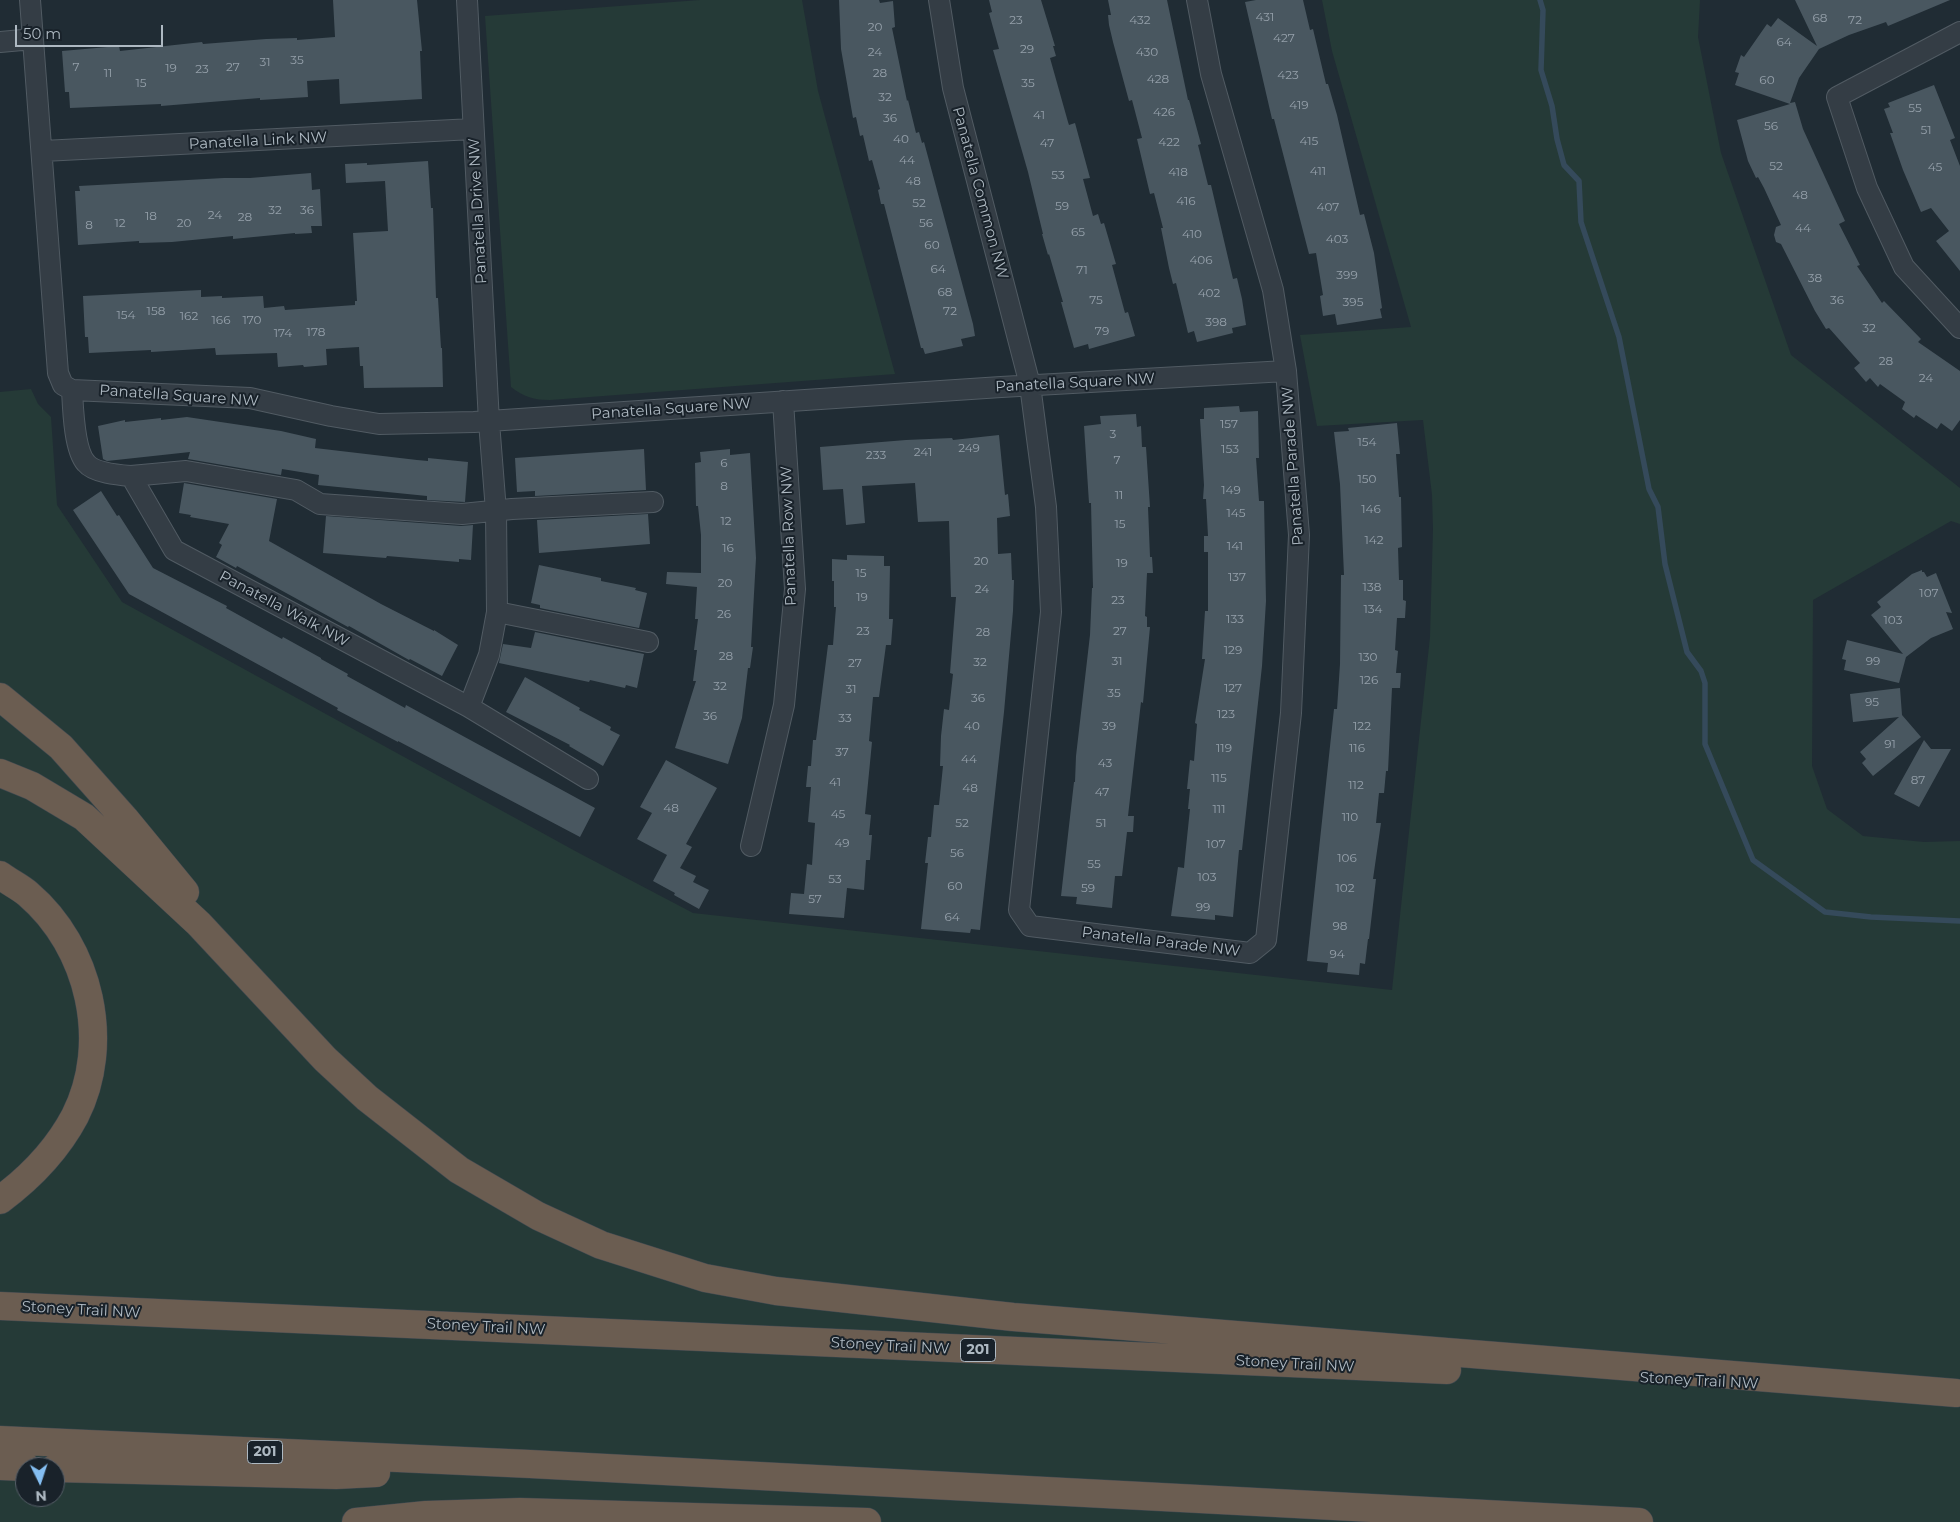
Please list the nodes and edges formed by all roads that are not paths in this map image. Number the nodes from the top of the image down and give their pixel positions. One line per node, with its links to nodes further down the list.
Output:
1 (30, 0): 6 (street)
2 (467, 0): 8 (street, Panatella Drive NW)
3 (939, 0): 12 (street, Panatella Common NW)
4 (1197, 0): 11 (street)
5 (1960, 32): 10 (street)
6 (34, 39): 7 (street); 9 (street)
7 (0, 42)
8 (473, 129): 9 (street, Panatella Link NW); 15 (street, Panatella Drive NW)
9 (42, 152): 13 (street)
10 (1960, 328)
11 (1286, 371): 12 (street, Panatella Square NW); 12 (street, Panatella Parade NW)
12 (1030, 385): 14 (street, Panatella Square NW)
13 (72, 390): 15 (street, Panatella Square NW); 16 (street)
14 (783, 401): 15 (street, Panatella Square NW); 25 (street, Panatella Row NW)
15 (489, 422): 18 (street)
16 (131, 476): 18 (street); 22 (street, Panatella Walk NW)
17 (653, 502): 18 (street)
18 (496, 511): 19 (street)
19 (497, 612): 20 (street); 22 (street)
20 (648, 642)
21 (0, 697): 27 (highway)
22 (470, 707): 24 (street, Panatella Walk NW)
23 (0, 773): 27 (highway)
24 (588, 779)
25 (751, 846)
26 (0, 875): 28 (highway)
27 (199, 924): 30 (highway)
28 (0, 1200)
29 (0, 1306): 30 (highway, Stoney Trail NW / 201)
30 (1958, 1393)
31 (0, 1440): 32 (highway, 201)
32 (530, 1464): 35 (highway); 38 (highway, 201)
33 (0, 1466): 34 (highway)
34 (15, 1467)
35 (65, 1468)
36 (356, 1522): 37 (highway)
37 (867, 1522)
38 (1639, 1522)

